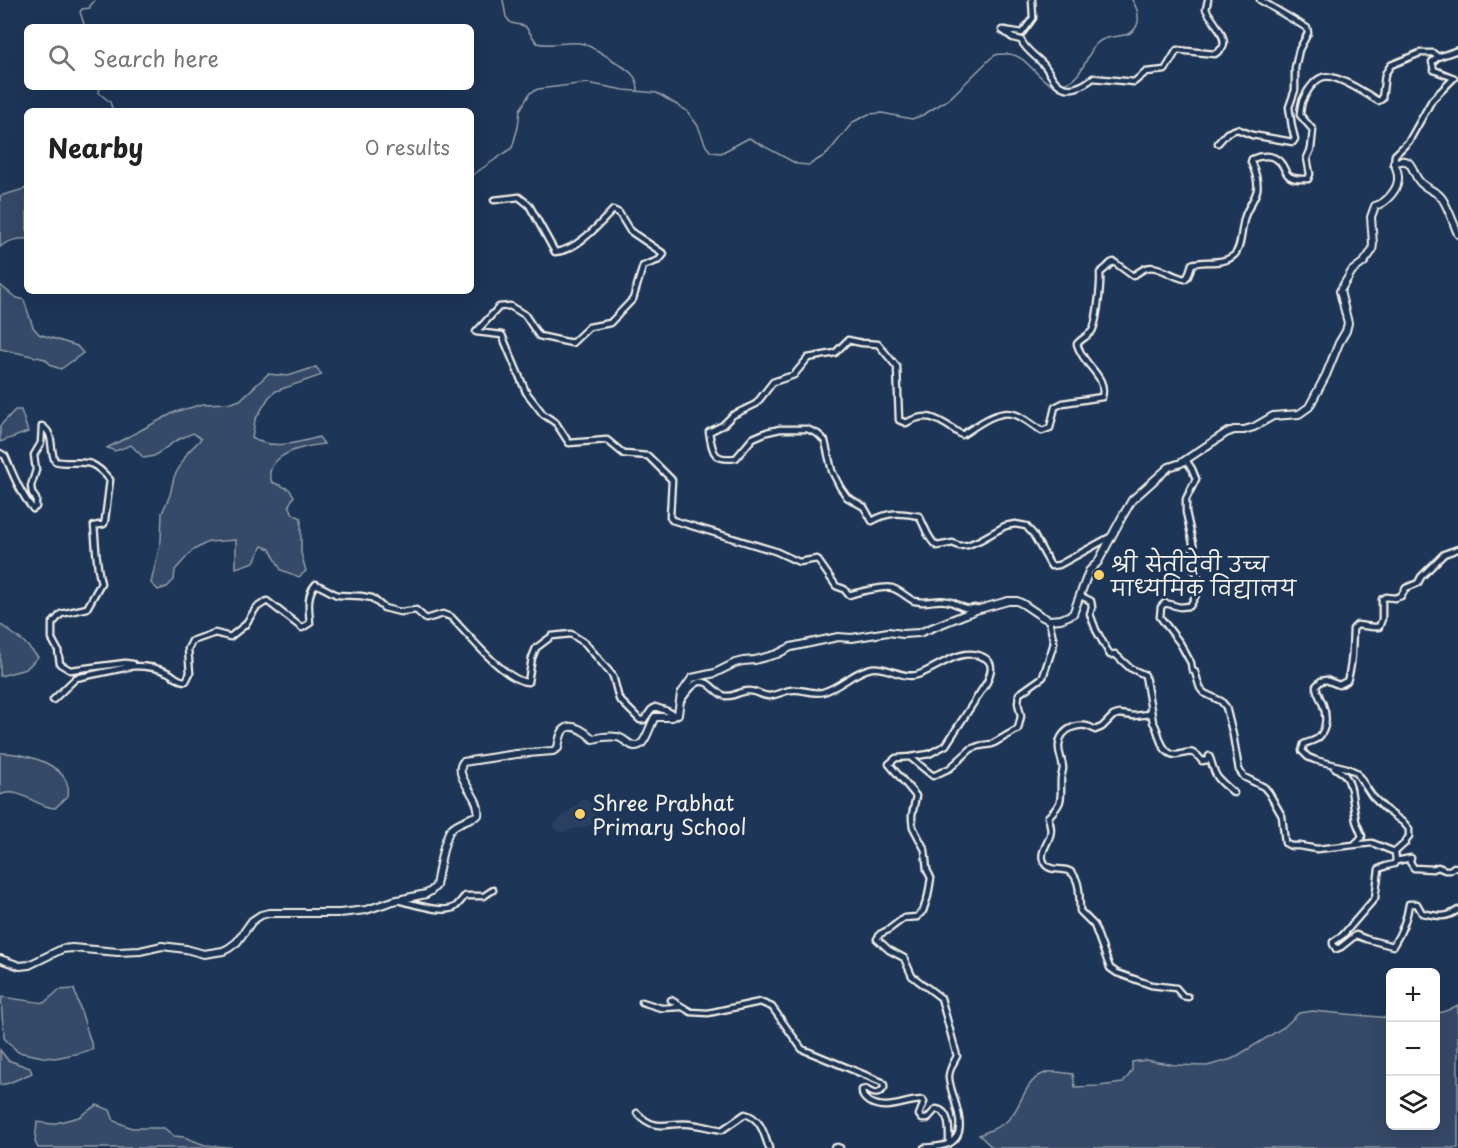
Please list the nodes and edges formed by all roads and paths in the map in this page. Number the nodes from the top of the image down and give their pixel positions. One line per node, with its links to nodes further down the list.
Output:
1 (1032, 0): 2 (street)
2 (1208, 0)
3 (1260, 0): 6 (street)
4 (1458, 50): 5 (street)
5 (1438, 57): 7 (street); 12 (street)
6 (1218, 143)
7 (1394, 163): 9 (main road); 11 (main road)
8 (494, 200): 15 (street)
9 (1458, 234)
10 (0, 453): 17 (street)
11 (1186, 460): 12 (main road); 25 (street)
12 (1112, 536): 14 (main road)
13 (1458, 549): 23 (street)
14 (1081, 596): 16 (main road); 20 (street)
15 (976, 610): 16 (main road); 19 (main road)
16 (1049, 620): 22 (street)
17 (142, 666): 18 (street); 21 (street)
18 (53, 700)
19 (680, 702): 21 (main road); 22 (street)
20 (1150, 709): 24 (street); 33 (street)
21 (675, 715): 30 (main road)
22 (910, 757): 38 (street)
23 (1329, 764): 25 (street); 26 (street)
24 (1234, 793)
25 (1355, 844): 26 (street)
26 (1395, 852): 27 (street)
27 (1396, 861): 28 (street); 31 (street)
28 (1458, 868)
29 (493, 890): 30 (street)
30 (398, 900): 32 (main road)
31 (1458, 910)
32 (0, 959)
33 (1188, 997)
34 (671, 1000): 36 (street)
35 (642, 1002): 36 (street)
36 (681, 1007): 38 (street)
37 (637, 1113): 39 (street)
38 (949, 1144): 42 (street)
39 (769, 1148)
40 (834, 1148): 41 (street)
41 (840, 1148)
42 (924, 1148)

